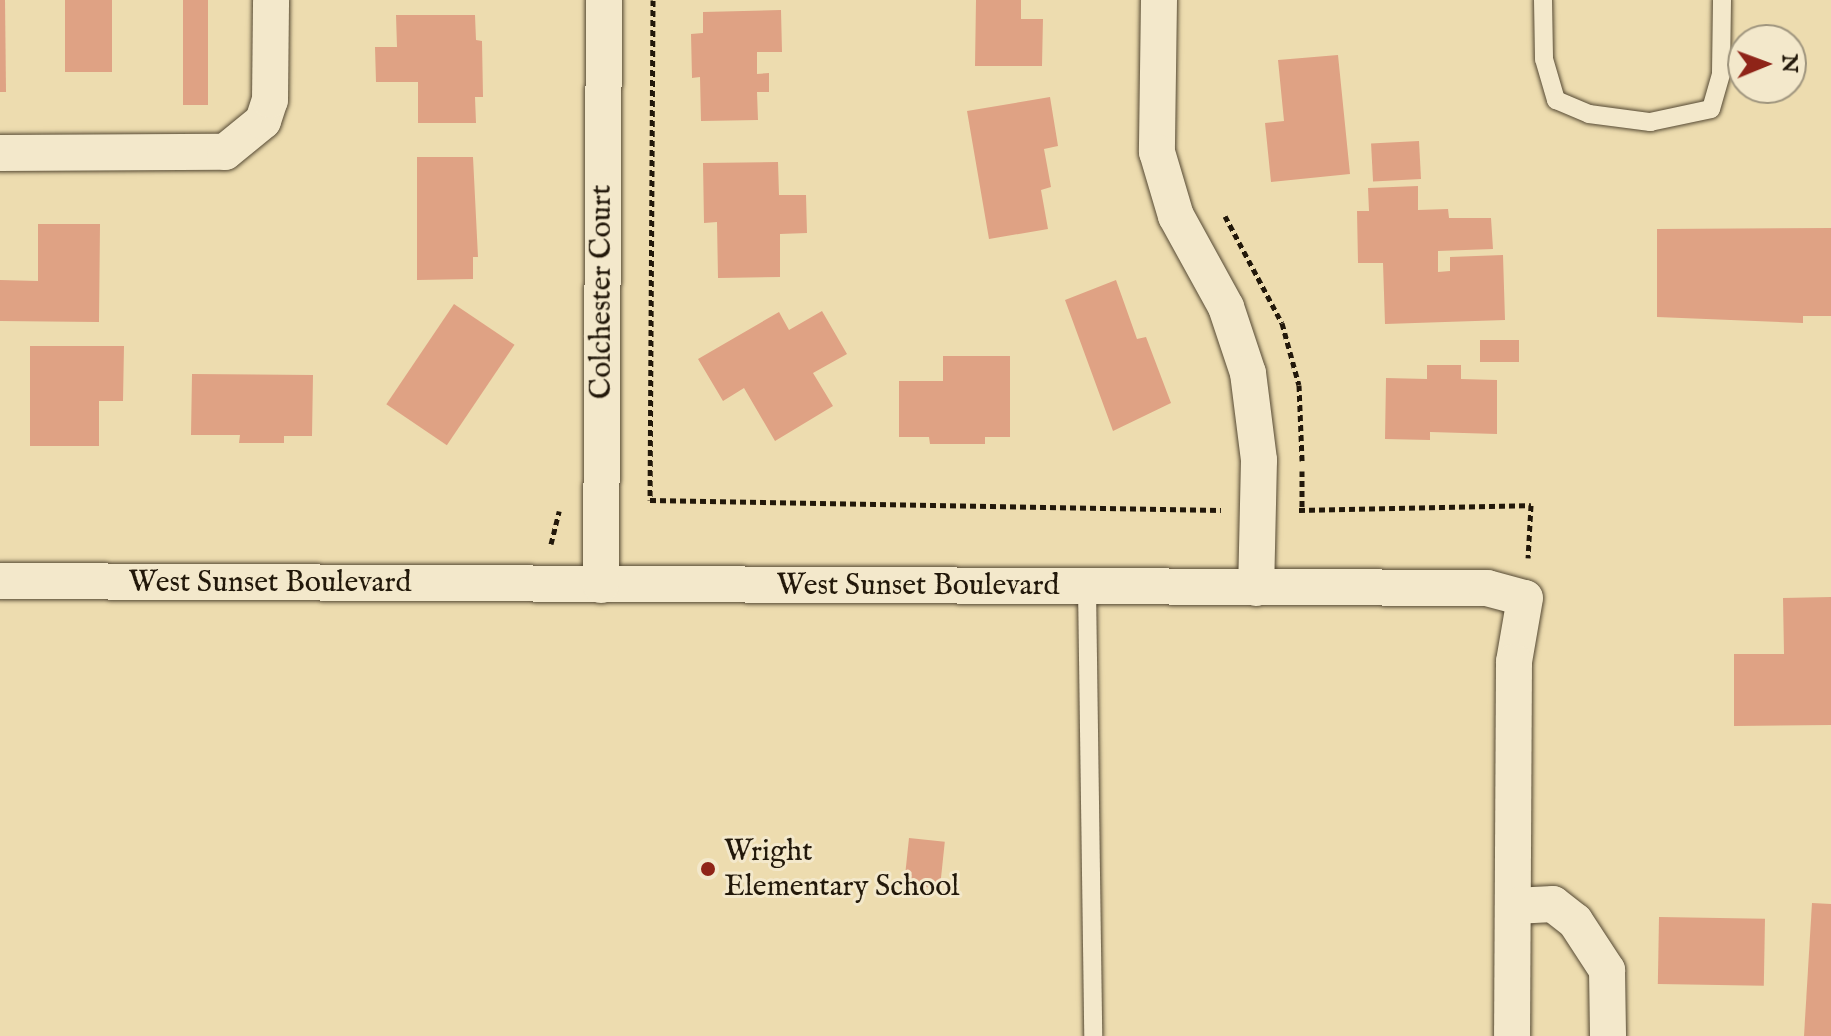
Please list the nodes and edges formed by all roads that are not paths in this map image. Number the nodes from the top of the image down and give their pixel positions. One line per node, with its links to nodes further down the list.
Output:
1 (271, 0): 6 (street)
2 (604, 0): 8 (street, Colchester Court)
3 (1159, 0): 10 (street)
4 (1543, 0): 5 (lane)
5 (1722, 0)
6 (0, 153)
7 (0, 581): 8 (street, West Sunset Boulevard)
8 (601, 585): 9 (street, West Sunset Boulevard)
9 (1087, 587): 10 (street, West Sunset Boulevard); 12 (lane)
10 (1256, 588): 11 (street, West Sunset Boulevard)
11 (1514, 906): 13 (street); 14 (street)
12 (1093, 1036)
13 (1512, 1036)
14 (1608, 1036)

